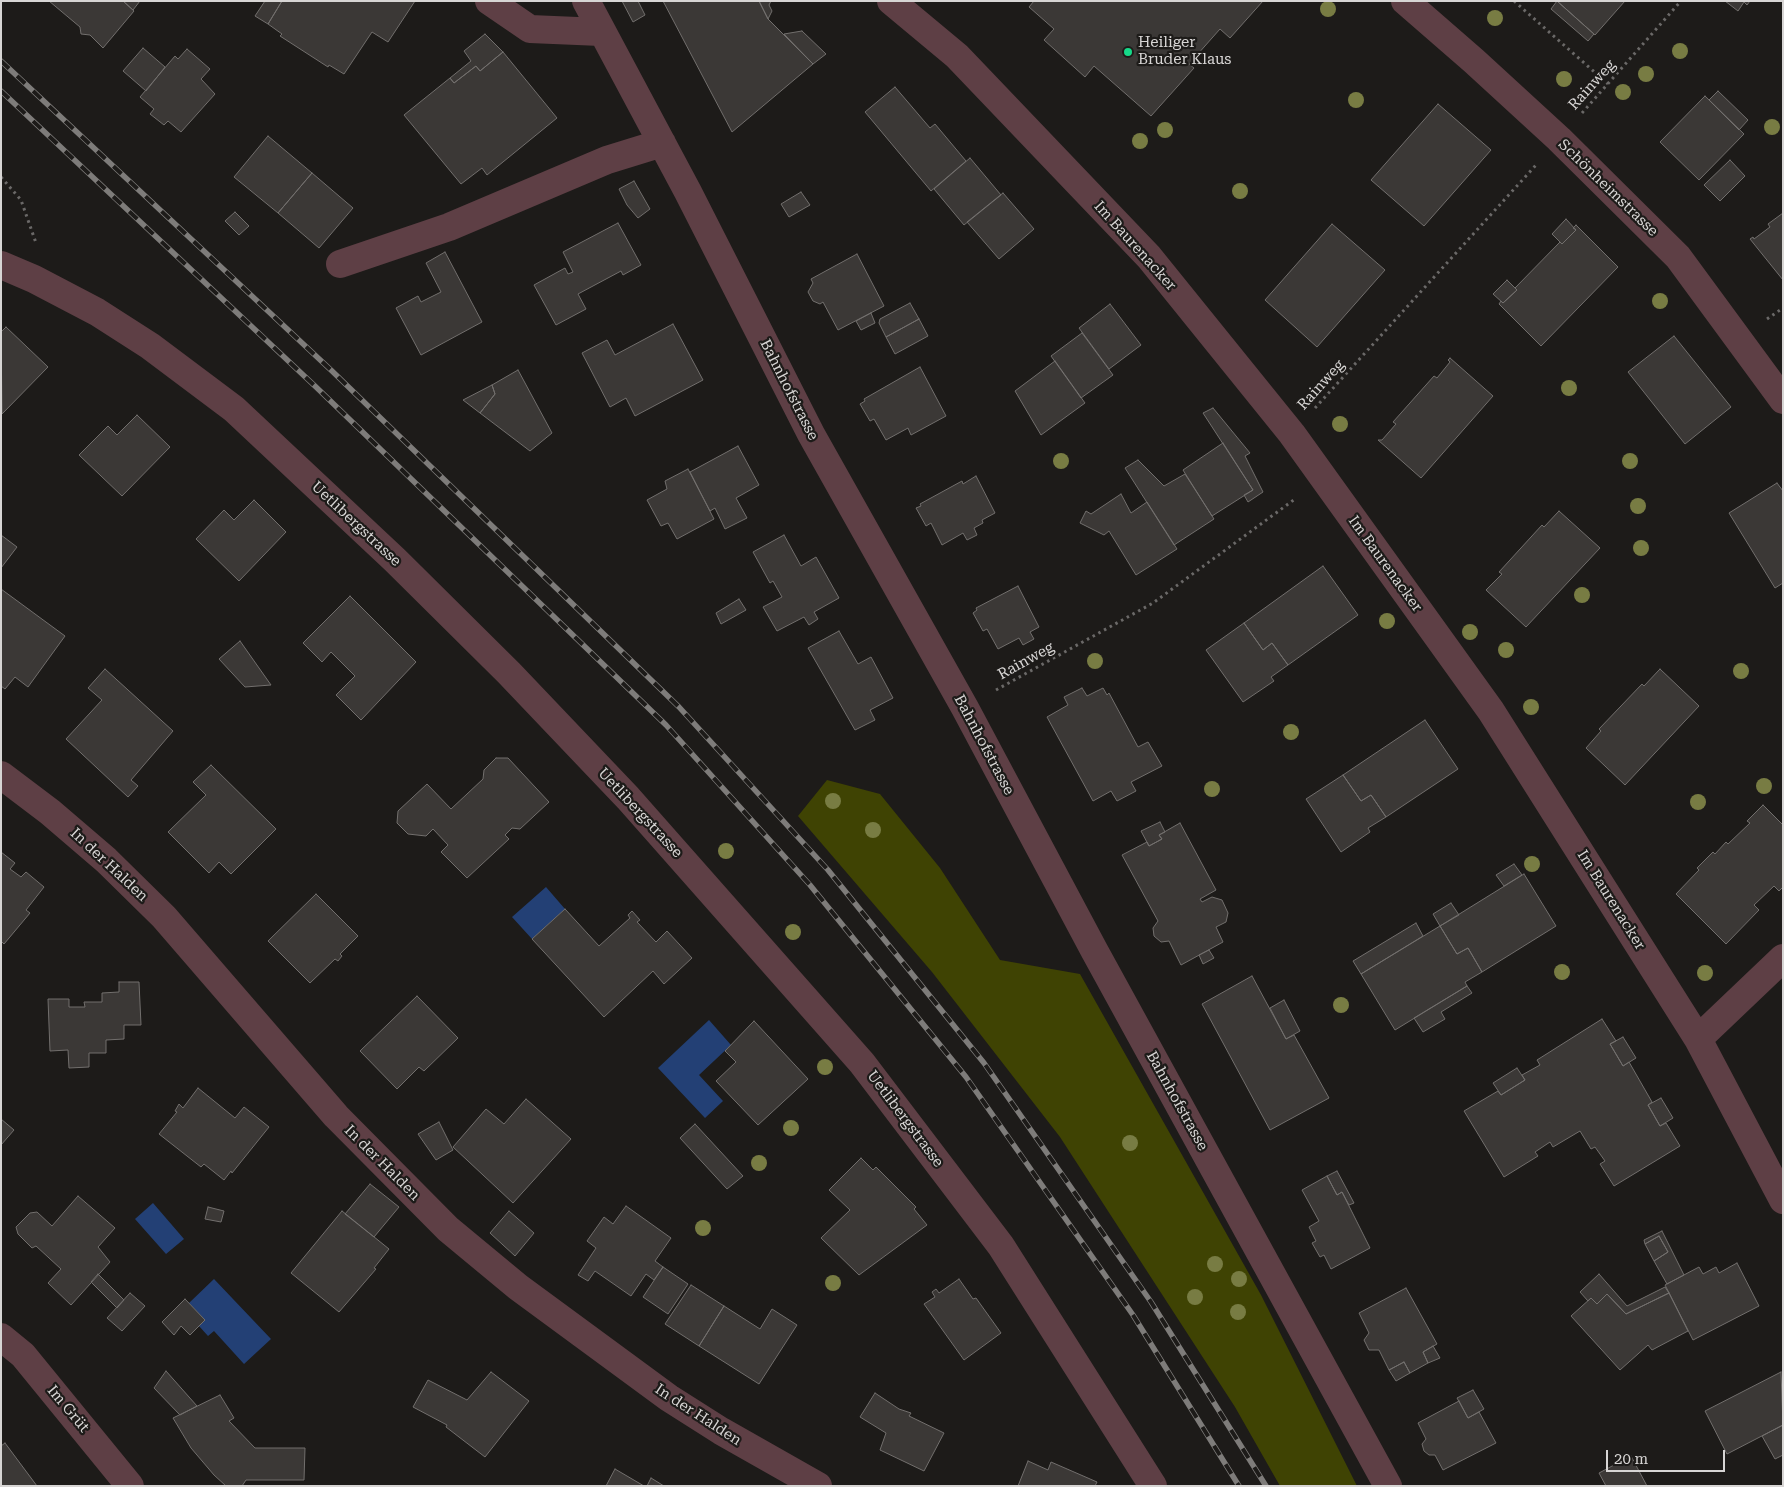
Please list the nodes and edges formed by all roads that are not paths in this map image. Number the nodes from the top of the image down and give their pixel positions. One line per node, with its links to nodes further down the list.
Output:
1 (489, 1): 5 (street)
2 (586, 1): 5 (street, Bahnhofstrasse)
3 (891, 1): 12 (street, Im Baurenacker)
4 (1405, 1): 9 (street, Schönheimstrasse)
5 (601, 32): 6 (street, Bahnhofstrasse)
6 (662, 143): 7 (street); 18 (street, Bahnhofstrasse)
7 (340, 264)
8 (1, 265): 17 (street, Uetlibergstrasse)
9 (1783, 400)
10 (1, 775): 16 (street, In der Halden)
11 (1783, 958): 12 (street)
12 (1698, 1038): 13 (street, Im Baurenacker)
13 (1783, 1200)
14 (1, 1337): 15 (street, Im Grüt)
15 (130, 1486)
16 (818, 1486)
17 (1153, 1486)
18 (1388, 1486)

